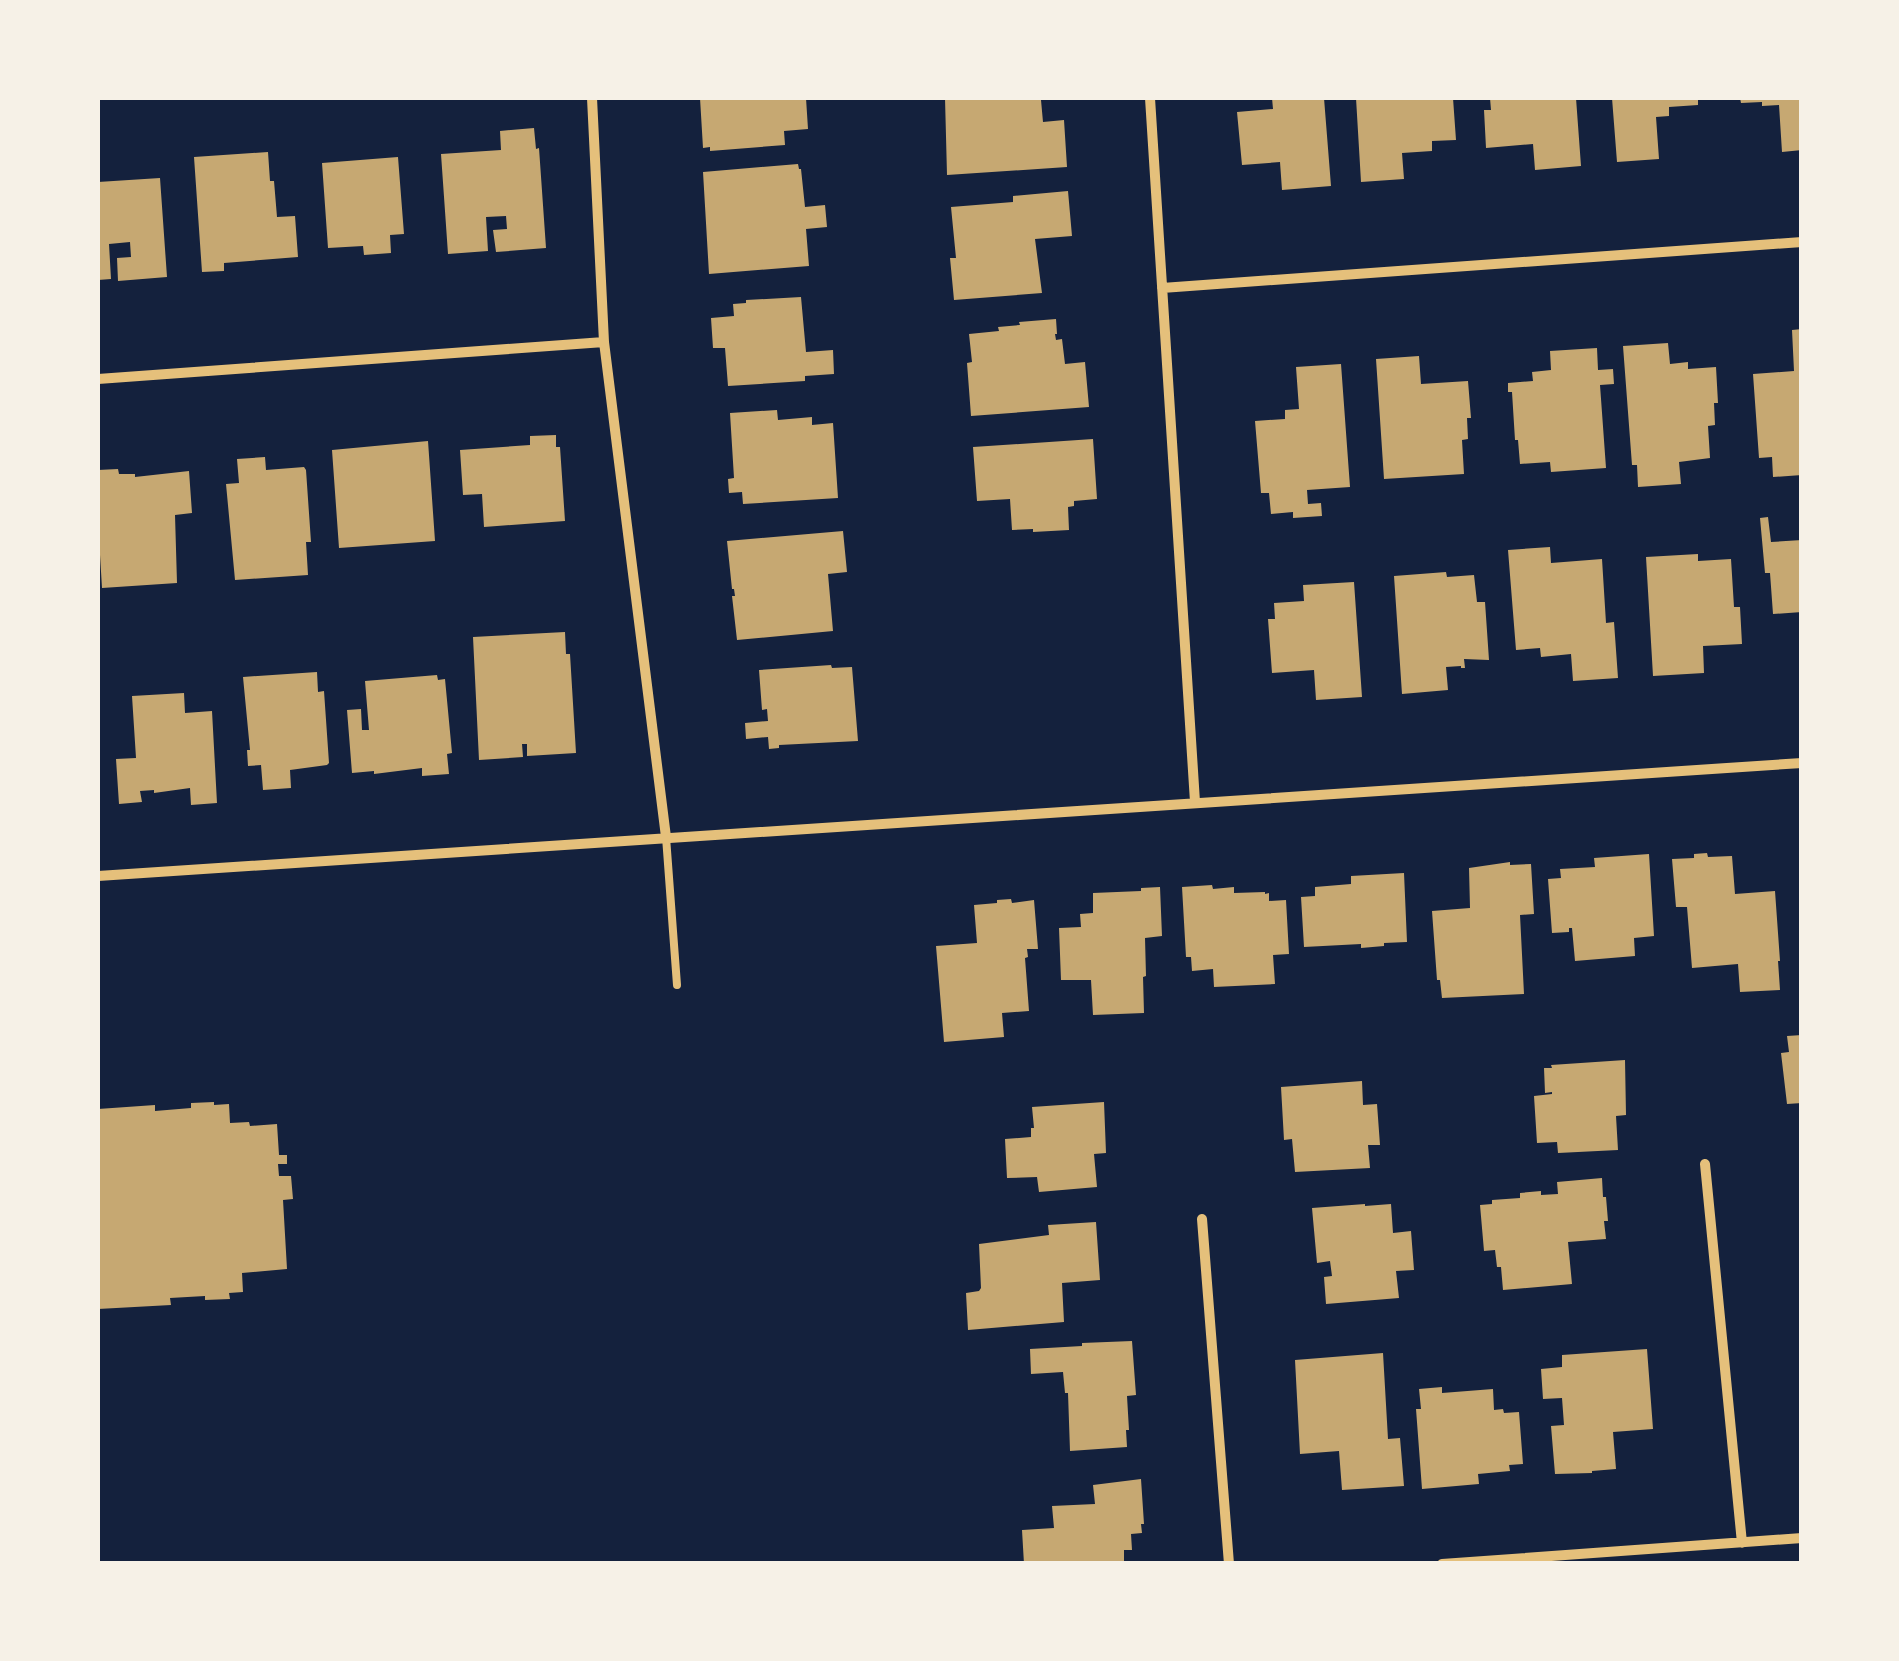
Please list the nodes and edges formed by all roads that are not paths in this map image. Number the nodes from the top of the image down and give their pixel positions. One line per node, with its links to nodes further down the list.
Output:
1 (592, 98): 5 (street)
2 (1150, 98): 4 (street)
3 (1802, 242): 4 (street)
4 (1162, 288): 8 (street)
5 (604, 342): 6 (street); 9 (street)
6 (98, 379)
7 (1802, 763): 8 (street)
8 (1195, 802): 9 (street)
9 (666, 837): 10 (street); 11 (lane)
10 (98, 876)
11 (676, 986)
12 (1705, 1164): 15 (street)
13 (1202, 1219): 16 (street)
14 (1802, 1538): 15 (street)
15 (1742, 1542): 17 (street)
16 (1229, 1564)
17 (1442, 1564)

